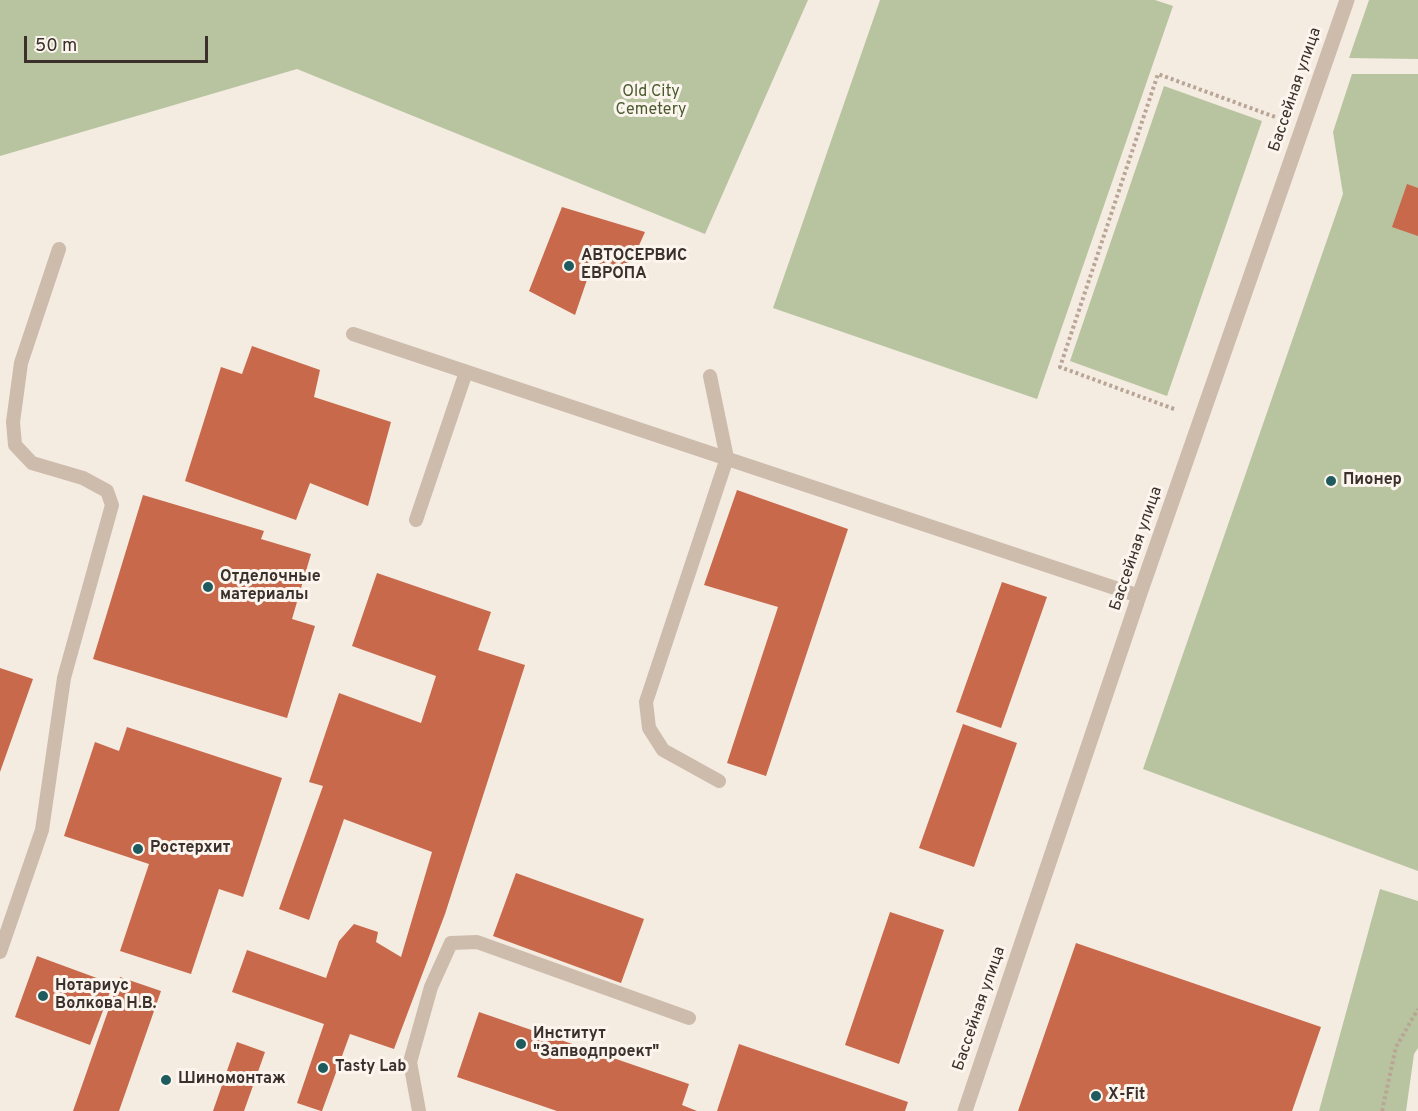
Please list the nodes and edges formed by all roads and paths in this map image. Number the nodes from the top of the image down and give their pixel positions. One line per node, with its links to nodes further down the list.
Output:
1 (1347, 0): 10 (street, Бассейная улица)
2 (1275, 117): 7 (path)
3 (59, 249): 12 (lane)
4 (353, 334): 5 (lane)
5 (466, 372): 8 (lane); 9 (lane)
6 (710, 376): 8 (lane)
7 (1174, 409)
8 (727, 458): 10 (lane); 11 (lane)
9 (416, 520)
10 (1139, 596): 16 (street, Бассейная улица)
11 (719, 781)
12 (0, 952)
13 (1418, 1009): 17 (path)
14 (689, 1018): 15 (lane)
15 (419, 1111)
16 (965, 1111)
17 (1382, 1111)

